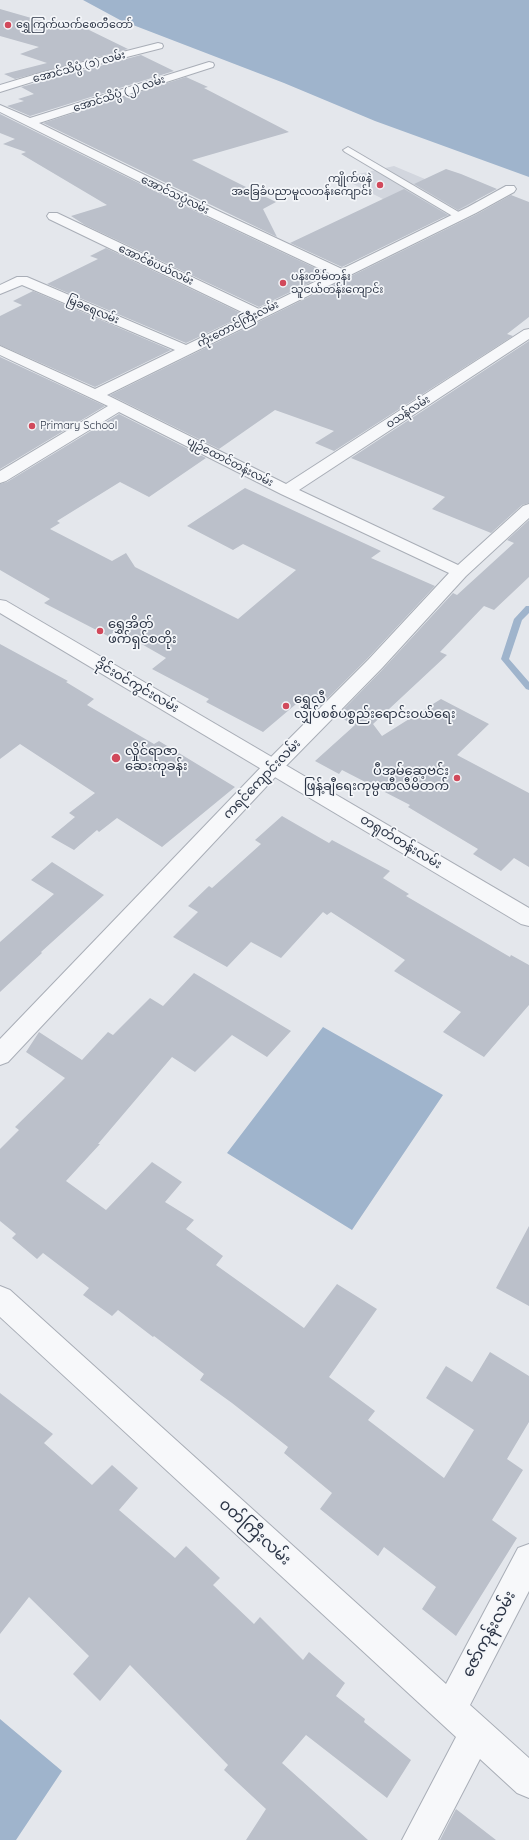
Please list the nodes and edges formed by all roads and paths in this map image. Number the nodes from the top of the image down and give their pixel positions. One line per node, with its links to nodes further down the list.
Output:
1 (158, 46): 3 (street, အောင်သိပ္ပံ (၁) လမ်း)
2 (209, 65): 5 (street, အောင်သိပ္ပံ (၂) လမ်း)
3 (0, 89)
4 (4, 113): 5 (street, အောင်သပ္ပံလမ်း)
5 (30, 122): 10 (street, အောင်သပ္ပံလမ်း)
6 (348, 150): 9 (lane)
7 (510, 189): 9 (street, ကိုးတောင်ကြီးလမ်း)
8 (53, 216): 12 (street, အောင်စံပယ်လမ်း)
9 (459, 216): 10 (street, ကိုးတောင်ကြီးလမ်း)
10 (340, 273): 12 (street, ကိုးတောင်ကြီးလမ်း)
11 (0, 290): 15 (street, မြခရေလမ်း)
12 (258, 314): 15 (street, ကိုးတောင်ကြီးလမ်း)
13 (529, 333): 19 (street, ဝသန်လမ်း)
14 (0, 350): 16 (street, ပျဉ်ထောင်တန်းလမ်း)
15 (187, 350): 16 (street, ကိုးတောင်ကြီးလမ်း)
16 (95, 395): 17 (street, ပျဉ်ထောင်တန်းလမ်း)
17 (119, 406): 18 (street); 19 (street, ပျဉ်ထောင်တန်းလမ်း)
18 (0, 478)
19 (287, 491): 21 (street, ပျဉ်ထောင်တန်းလမ်း)
20 (529, 509): 21 (street, ကရင်ကျောင်းလမ်း)
21 (460, 572): 23 (street, ကရင်ကျောင်းလမ်း)
22 (0, 605): 23 (street, ဒိုင်းဝင်ကွင်းလမ်း)
23 (273, 767): 24 (street, တရုတ်တန်းလမ်း); 25 (street, ကရင်ကျောင်းလမ်း)
24 (529, 918)
25 (0, 1055)
26 (0, 1298): 28 (street, ၀တ်ကြီးလမ်း)
27 (529, 1559): 28 (street, ဇော်ကုန်းလမ်း)
28 (450, 1709): 29 (street, ၀တ်ကြီးလမ်း)
29 (476, 1734): 30 (street, ၀တ်ကြီးလမ်း); 31 (street)
30 (520, 1773)
31 (419, 1840)

